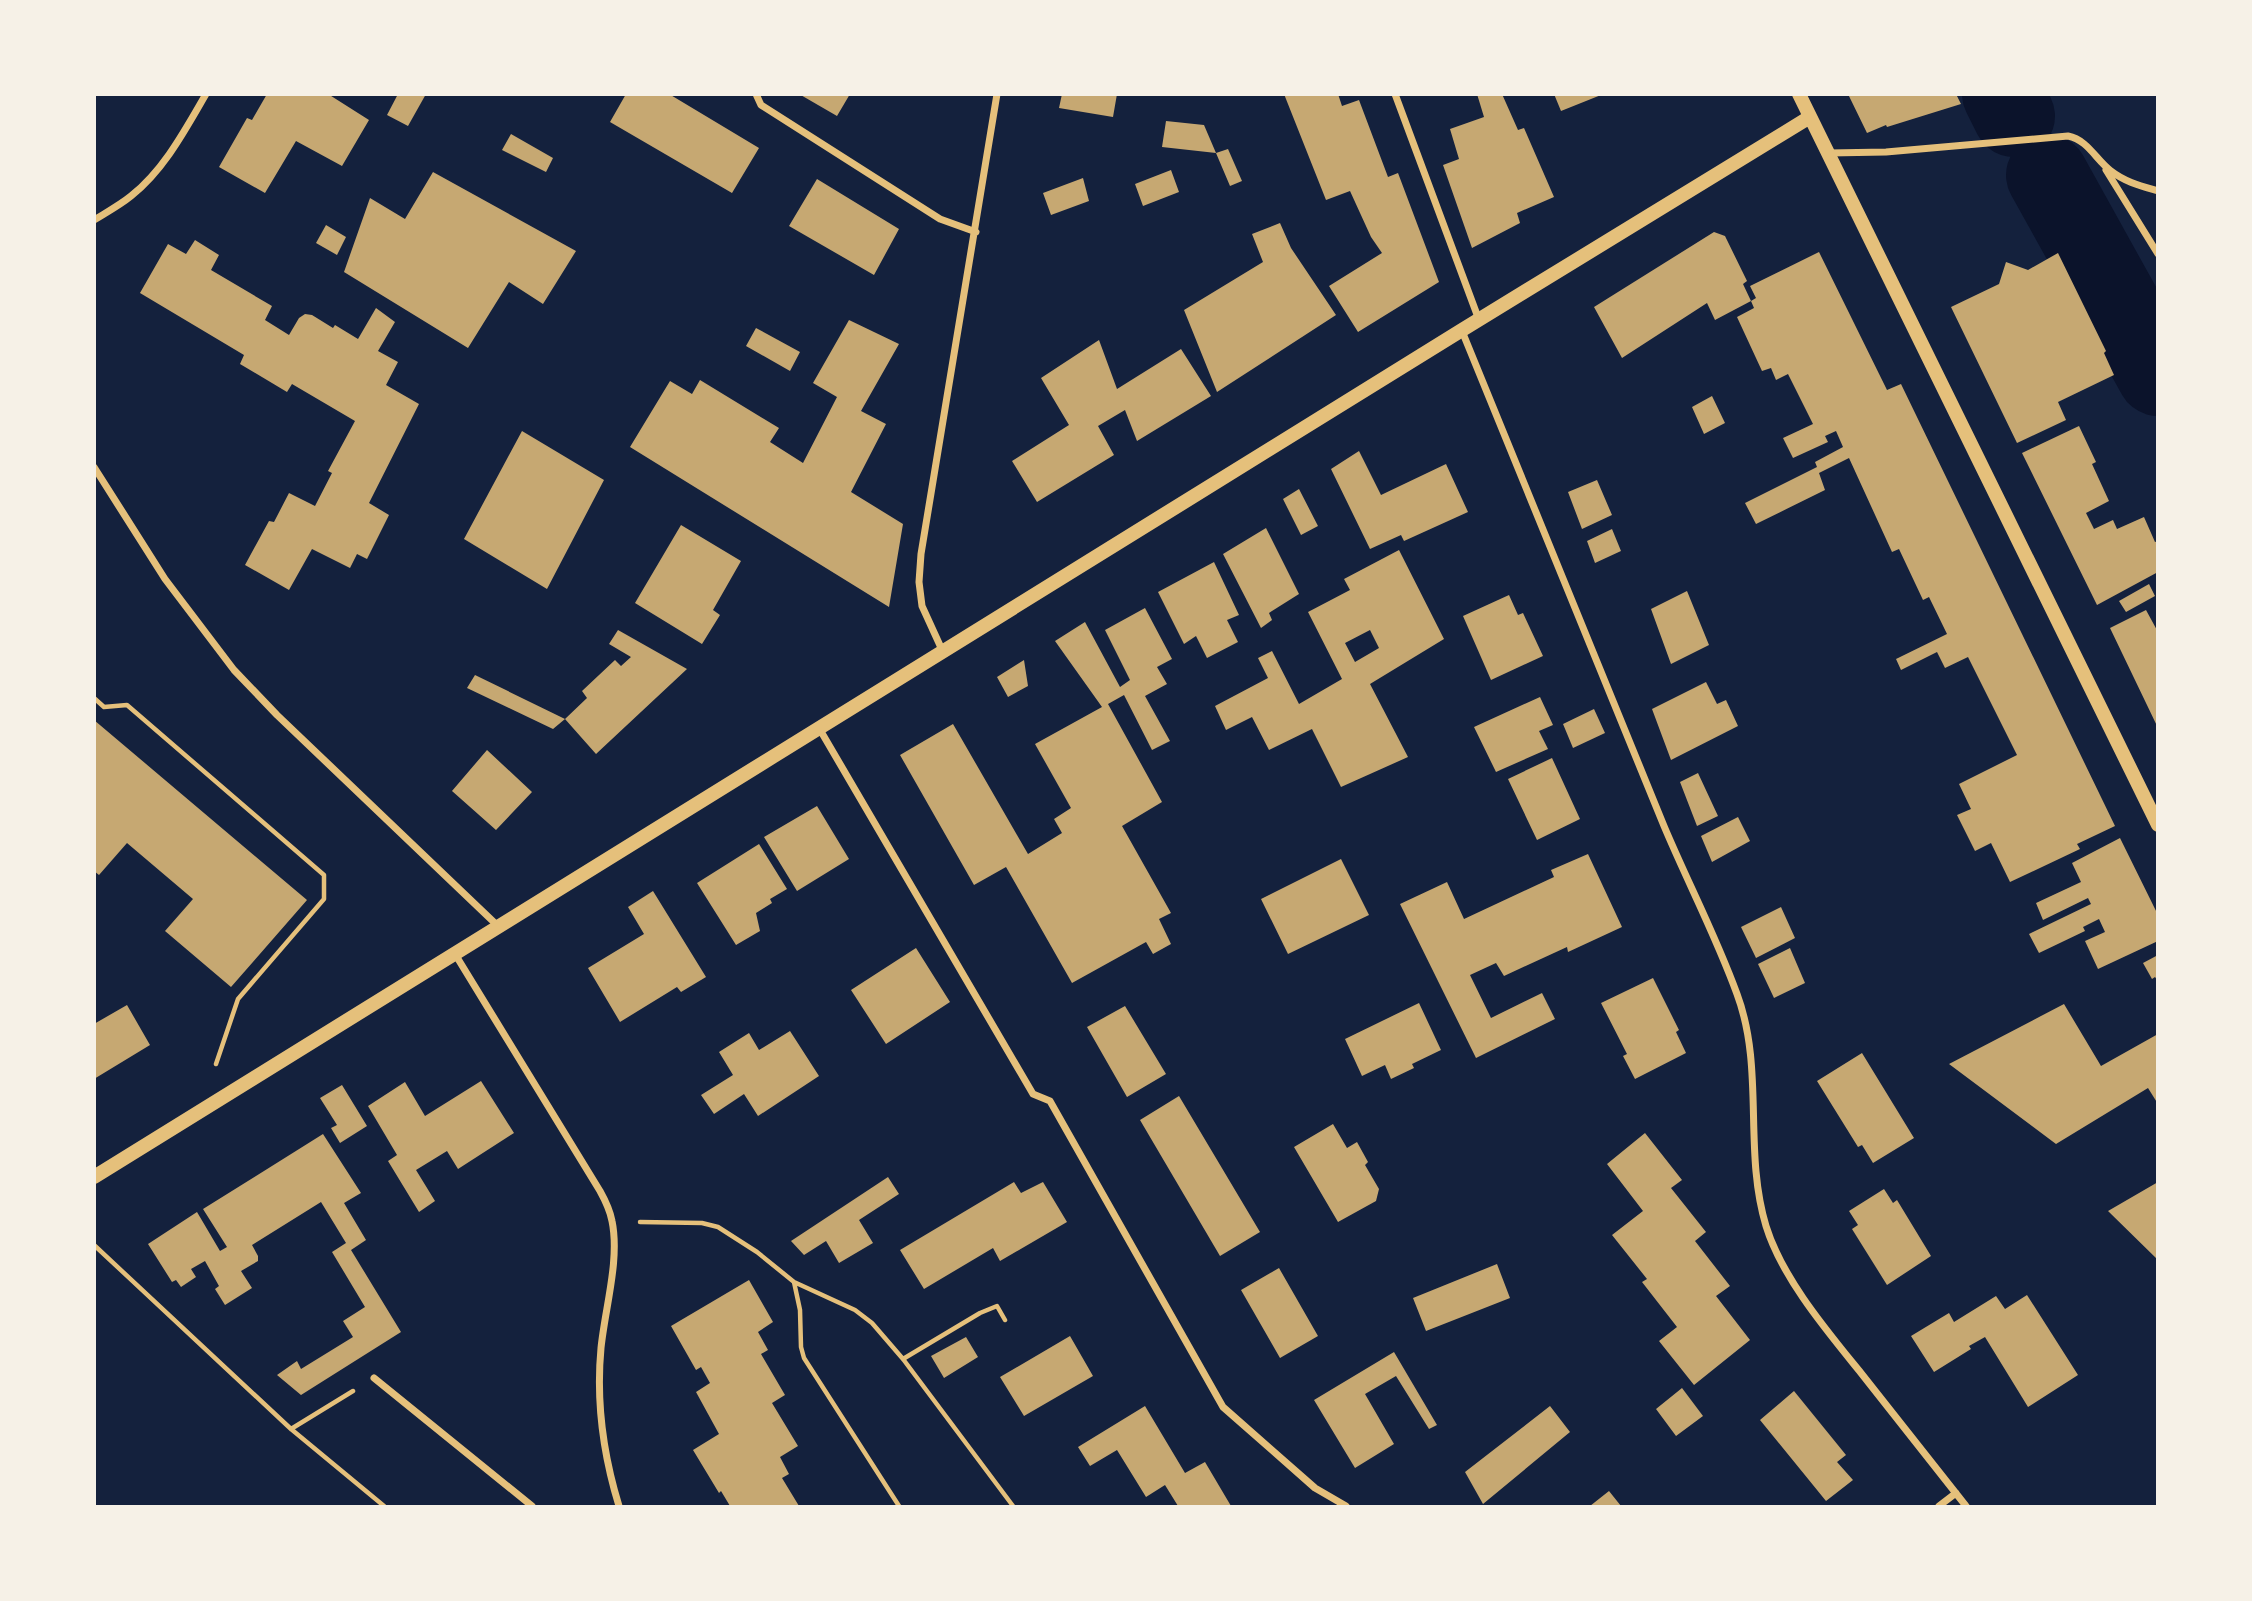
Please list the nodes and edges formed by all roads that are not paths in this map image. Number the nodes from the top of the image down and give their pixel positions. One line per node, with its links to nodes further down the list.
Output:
1 (205, 94): 10 (street)
2 (756, 94): 11 (street)
3 (998, 94): 11 (street)
4 (1395, 94): 13 (street)
5 (1799, 94): 6 (main road)
6 (1810, 117): 7 (main road); 13 (main road)
7 (1828, 153): 8 (street); 18 (main road)
8 (2100, 161): 9 (street); 12 (street)
9 (2158, 191)
10 (94, 220)
11 (976, 232): 16 (street)
12 (2158, 254)
13 (1479, 320): 14 (main road)
14 (1462, 330): 16 (main road); 23 (street)
15 (94, 467): 19 (street)
16 (943, 652): 17 (main road)
17 (820, 728): 19 (main road); 26 (street)
18 (2158, 825)
19 (499, 927): 20 (main road)
20 (455, 954): 21 (main road); 25 (street)
21 (97, 1172)
22 (374, 1378): 24 (street)
23 (1956, 1493): 27 (street); 28 (street)
24 (532, 1507)
25 (619, 1507)
26 (1346, 1507)
27 (1939, 1507)
28 (1966, 1507)

